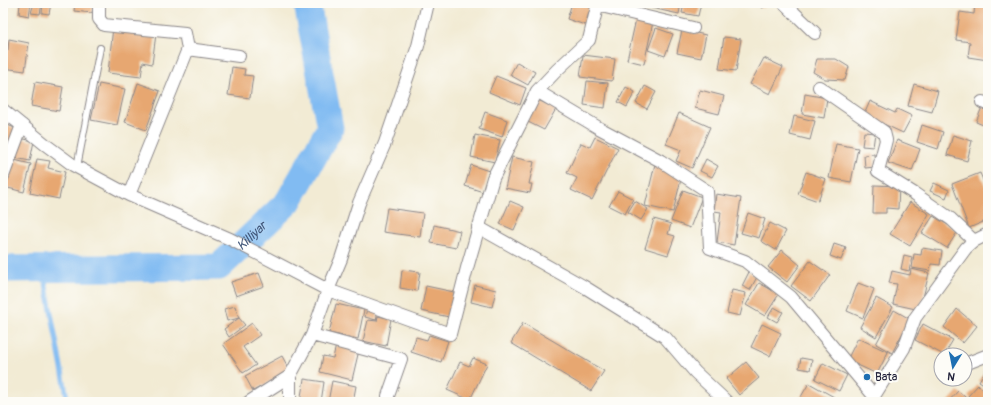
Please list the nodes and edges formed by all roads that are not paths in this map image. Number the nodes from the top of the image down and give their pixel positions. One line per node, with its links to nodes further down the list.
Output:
1 (99, 3): 8 (street)
2 (428, 3): 20 (street)
3 (784, 3): 6 (street)
4 (598, 4): 5 (street); 11 (street)
5 (693, 28)
6 (815, 34)
7 (100, 48): 14 (lane)
8 (188, 49): 9 (street); 16 (street)
9 (239, 56)
10 (819, 88): 19 (street)
11 (537, 91): 17 (street); 26 (street)
12 (3, 110): 13 (street)
13 (22, 126): 14 (street); 15 (street)
14 (77, 167): 16 (street)
15 (3, 176)
16 (129, 195): 20 (street)
17 (478, 227): 20 (street); 29 (street)
18 (988, 234): 19 (street)
19 (974, 241): 26 (street)
20 (328, 290): 21 (street)
21 (312, 335): 24 (street); 25 (street)
22 (988, 355): 23 (street)
23 (973, 361)
24 (290, 376): 27 (street); 28 (street)
25 (388, 396)
26 (874, 399)
27 (249, 402)
28 (290, 402)
29 (727, 402)

